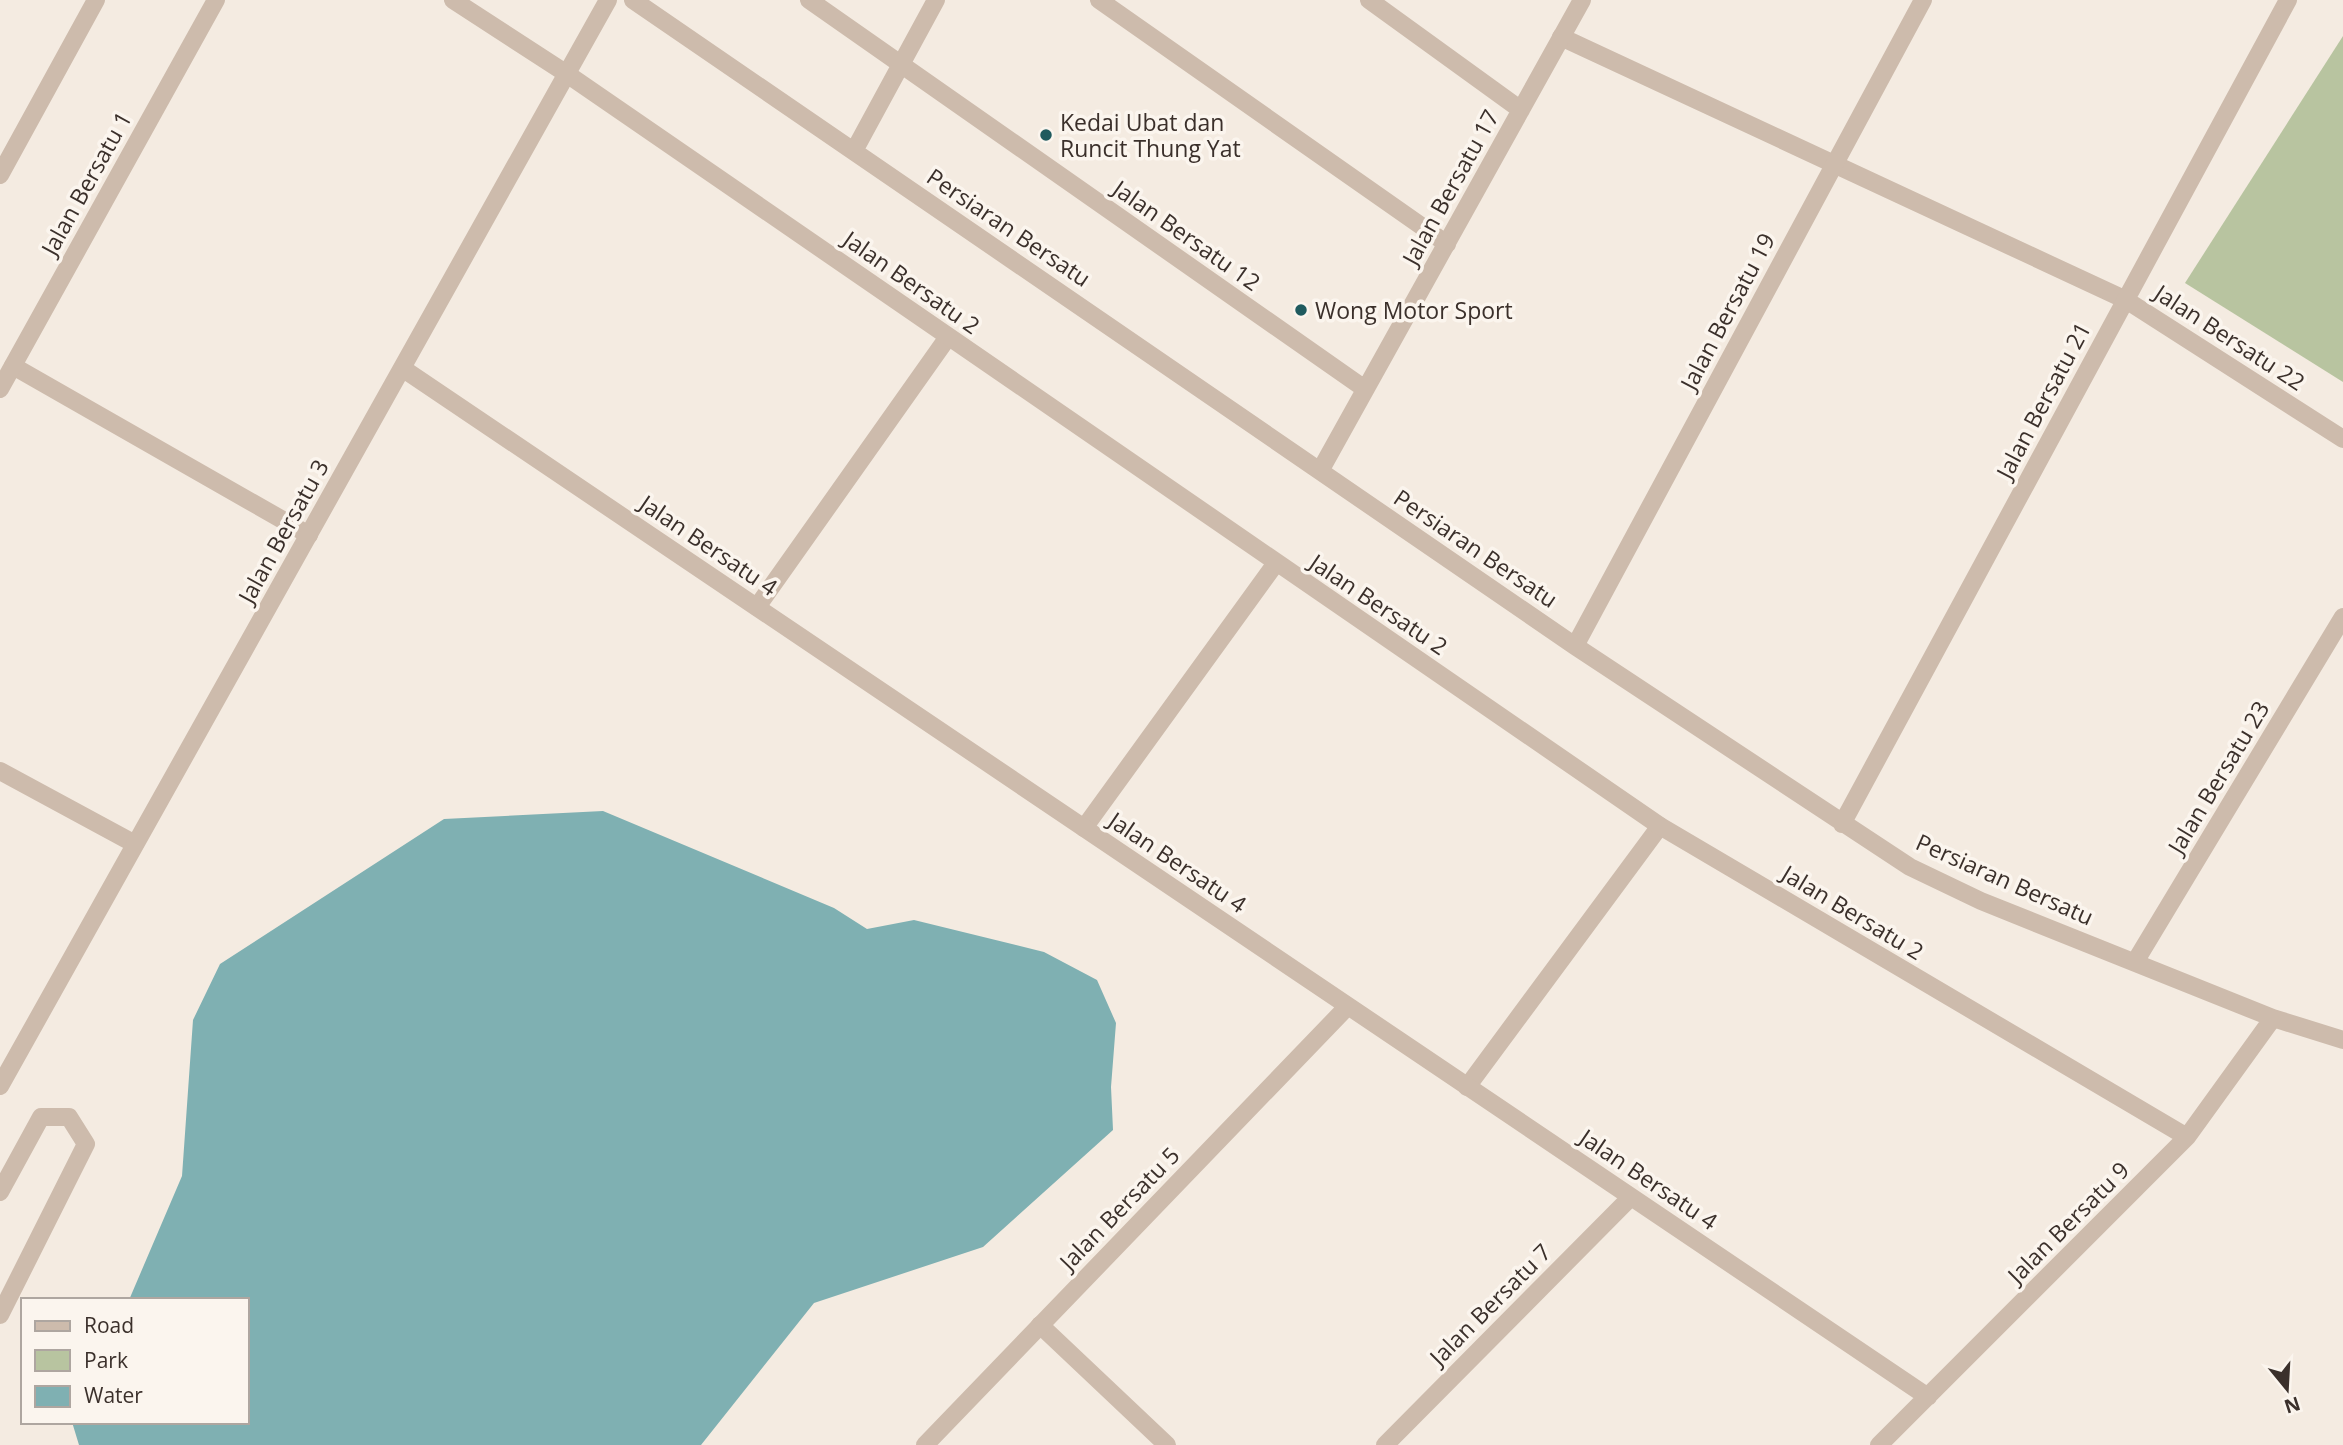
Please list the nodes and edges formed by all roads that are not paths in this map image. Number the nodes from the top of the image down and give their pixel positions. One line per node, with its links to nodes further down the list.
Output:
1 (96, 0): 19 (street)
2 (216, 0): 23 (street, Jalan Bersatu 1)
3 (453, 0): 15 (street)
4 (608, 0): 15 (street, Jalan Bersatu 3)
5 (634, 0): 17 (street, Persiaran Bersatu)
6 (809, 0): 14 (street, Jalan Bersatu 12)
7 (936, 0): 14 (street)
8 (1100, 0): 20 (street)
9 (1369, 0): 16 (street)
10 (1582, 0): 13 (street, Jalan Bersatu 17)
11 (1923, 0): 18 (street, Jalan Bersatu 19)
12 (2288, 0): 21 (street, Jalan Bersatu 21)
13 (1562, 37): 16 (street, Jalan Bersatu 17); 18 (street, Jalan Bersatu 22)
14 (901, 65): 17 (street); 26 (street, Jalan Bersatu 12)
15 (567, 74): 22 (street, Jalan Bersatu 2); 24 (street, Jalan Bersatu 3)
16 (1521, 110): 20 (street, Jalan Bersatu 17)
17 (854, 151): 28 (street, Persiaran Bersatu)
18 (1834, 164): 21 (street, Jalan Bersatu 22); 33 (street, Jalan Bersatu 19)
19 (0, 175)
20 (1447, 244): 26 (street, Jalan Bersatu 17)
21 (2126, 300): 27 (street, Jalan Bersatu 22); 35 (street, Jalan Bersatu 21)
22 (948, 337): 30 (street, Jalan Bersatu 2); 31 (street)
23 (13, 366): 25 (street, Jalan Bersatu 1); 29 (street)
24 (402, 368): 29 (street, Jalan Bersatu 3); 31 (street, Jalan Bersatu 4)
25 (0, 389)
26 (1365, 389): 28 (street, Jalan Bersatu 17)
27 (2343, 439)
28 (1320, 471): 33 (street, Persiaran Bersatu)
29 (309, 535): 38 (street, Jalan Bersatu 3)
30 (1276, 563): 36 (street, Jalan Bersatu 2); 37 (street)
31 (757, 607): 37 (street, Jalan Bersatu 4)
32 (2343, 617): 39 (street, Jalan Bersatu 23)
33 (1575, 646): 35 (street, Persiaran Bersatu)
34 (0, 771): 38 (street)
35 (1842, 824): 39 (street, Persiaran Bersatu)
36 (1660, 826): 44 (street); 45 (street, Jalan Bersatu 2)
37 (1084, 828): 40 (street, Jalan Bersatu 4)
38 (135, 844): 43 (street, Jalan Bersatu 3)
39 (2135, 962): 41 (street, Persiaran Bersatu)
40 (1348, 1006): 44 (street, Jalan Bersatu 4); 49 (street, Jalan Bersatu 5)
41 (2273, 1018): 42 (street, Persiaran Bersatu); 45 (street, Jalan Bersatu 9)
42 (2343, 1040)
43 (0, 1086)
44 (1467, 1087): 47 (street, Jalan Bersatu 4)
45 (2187, 1137): 50 (street, Jalan Bersatu 9)
46 (0, 1192): 48 (street)
47 (1631, 1197): 50 (street, Jalan Bersatu 4); 53 (street, Jalan Bersatu 7)
48 (0, 1315)
49 (1040, 1325): 51 (street, Jalan Bersatu 5); 52 (street)
50 (1927, 1397): 54 (street, Jalan Bersatu 9)
51 (925, 1445)
52 (1167, 1445)
53 (1385, 1445)
54 (1880, 1445)

